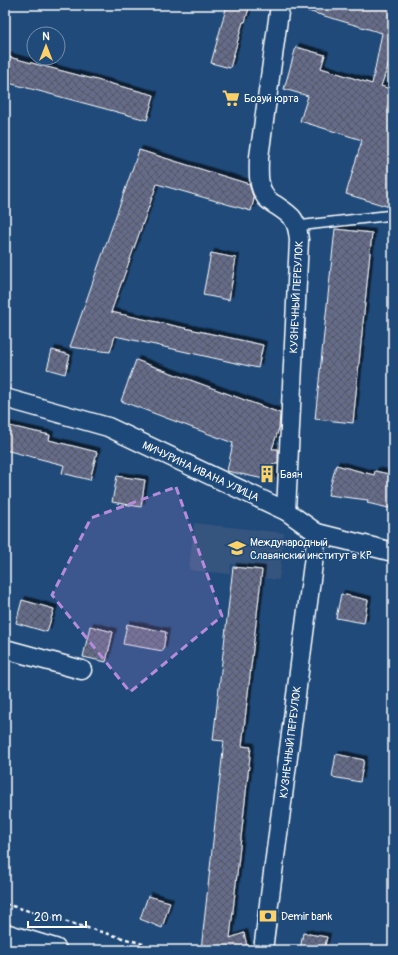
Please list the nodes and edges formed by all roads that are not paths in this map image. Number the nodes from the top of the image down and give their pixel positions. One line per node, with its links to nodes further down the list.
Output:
1 (280, 5): 3 (street, КУЗНЕЧНЫЙ ПЕРЕУЛОК)
2 (393, 216): 3 (lane)
3 (297, 226): 5 (street, КУЗНЕЧНЫЙ ПЕРЕУЛОК)
4 (5, 398): 5 (street, МИЧУРИНА ИВАНА УЛИЦА)
5 (286, 511): 6 (street, МИЧУРИНА ИВАНА УЛИЦА)
6 (317, 533): 7 (street, МИЧУРИНА ИВАНА УЛИЦА); 12 (street, КУЗНЕЧНЫЙ ПЕРЕУЛОК)
7 (393, 552)
8 (5, 649): 9 (street)
9 (82, 670)
10 (5, 935): 11 (main road)
11 (55, 950)
12 (263, 950)

